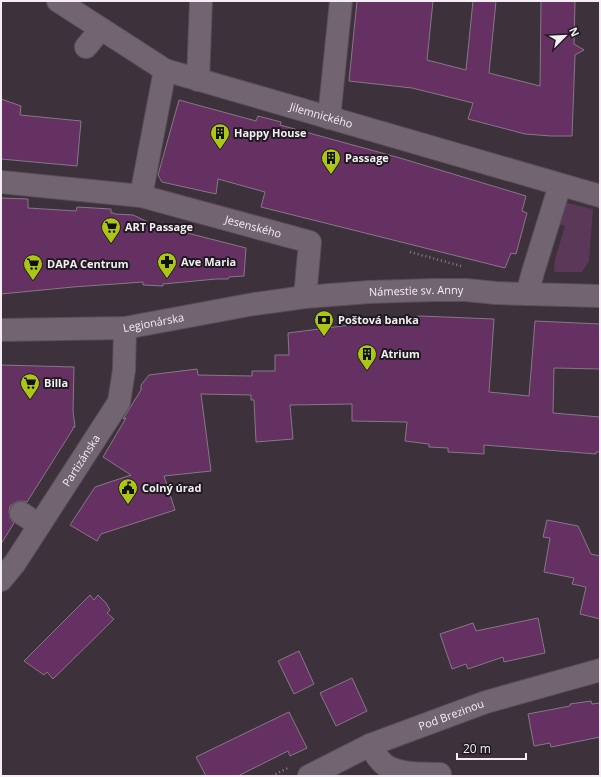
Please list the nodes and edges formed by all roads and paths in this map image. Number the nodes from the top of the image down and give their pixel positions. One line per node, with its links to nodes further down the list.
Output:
1 (58, 1): 4 (street, Jilemnického)
2 (201, 1): 7 (street)
3 (341, 1): 8 (street)
4 (101, 29): 5 (street); 6 (street, Jilemnického)
5 (86, 46)
6 (165, 70): 7 (street, Jilemnického); 11 (street)
7 (198, 80): 8 (street, Jilemnického)
8 (329, 118): 10 (street, Jilemnického)
9 (1, 182): 11 (street, Jesenského)
10 (560, 185): 12 (street, Jilemnického); 15 (street)
11 (141, 196): 17 (street, Jesenského)
12 (600, 196)
13 (410, 252): 14 (path)
14 (462, 266)
15 (527, 294): 16 (street, Námestie sv. Anny); 17 (street, Námestie sv. Anny)
16 (600, 296)
17 (305, 297): 18 (street, Legionárska)
18 (125, 328): 19 (street, Legionárska); 21 (street, Partizánska)
19 (1, 330)
20 (21, 513): 21 (street)
21 (39, 525): 22 (street, Partizánska)
22 (1, 580)
23 (600, 670): 24 (street, Pod Brezinou)
24 (370, 745): 25 (street); 26 (street, Pod Brezinou)
25 (440, 774)
26 (309, 776)

